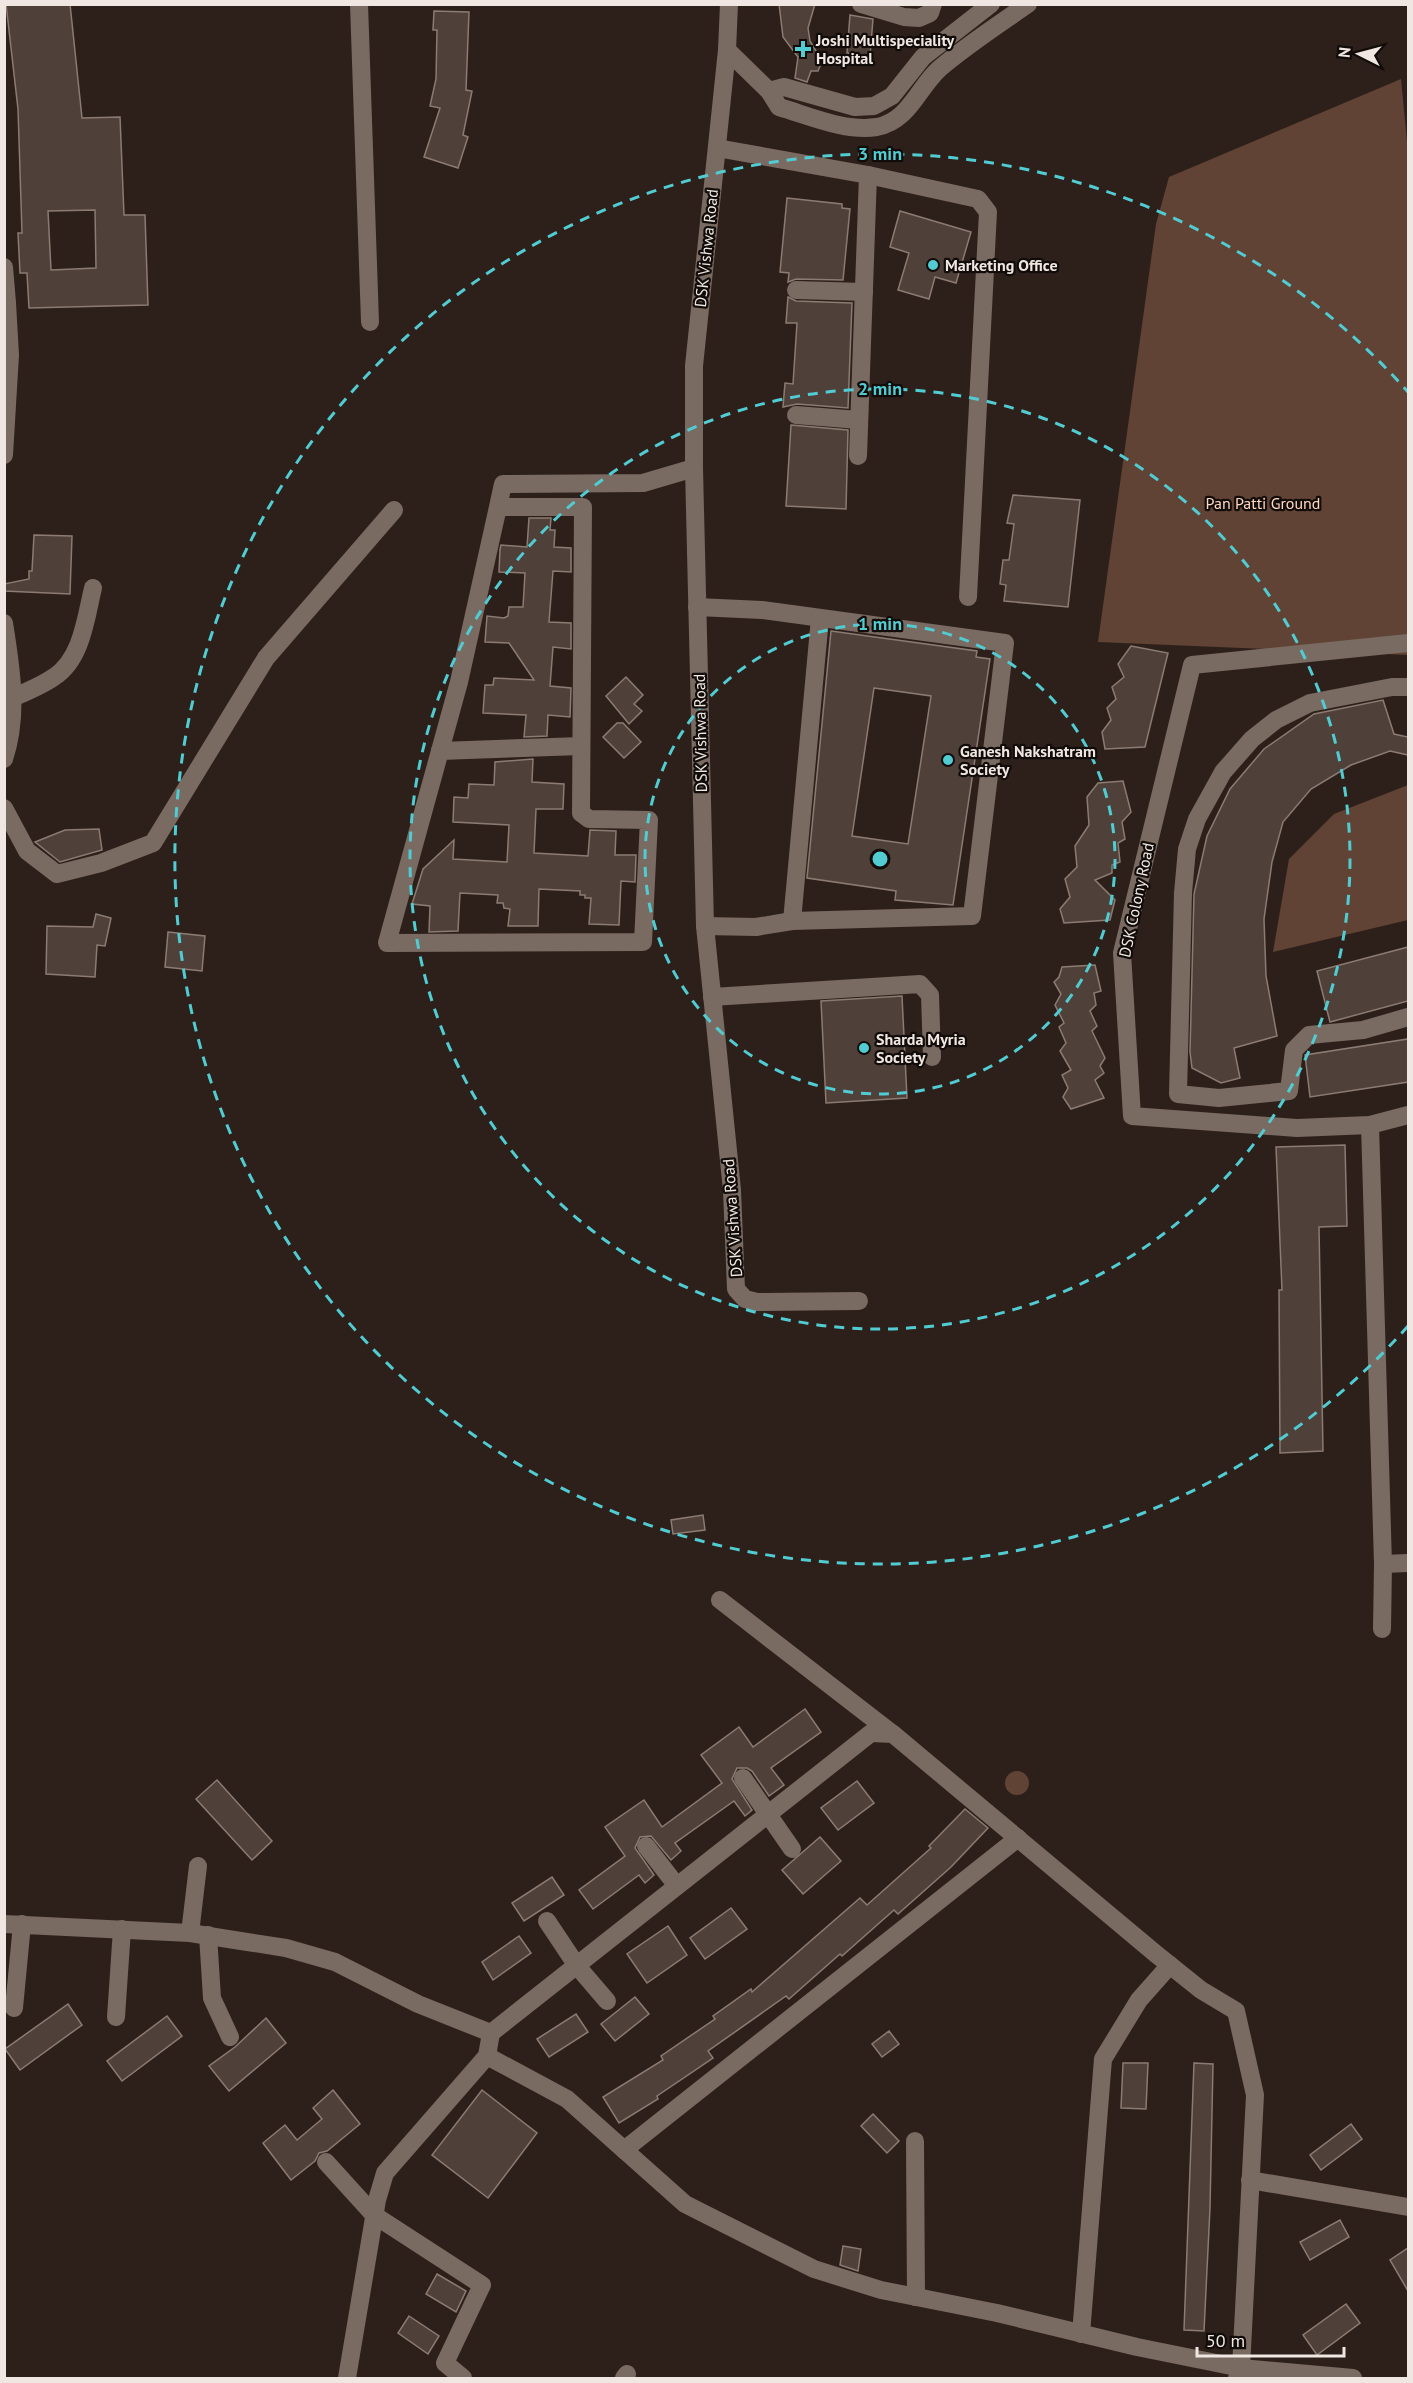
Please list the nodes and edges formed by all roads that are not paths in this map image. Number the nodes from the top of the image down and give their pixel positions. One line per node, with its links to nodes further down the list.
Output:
1 (359, 4): 15 (street)
2 (729, 4): 7 (street, DSK Vishwa Road)
3 (861, 4): 4 (street)
4 (933, 4)
5 (991, 4): 8 (street)
6 (1028, 4): 8 (street)
7 (728, 50): 8 (street); 9 (street, DSK Vishwa Road)
8 (769, 91)
9 (717, 148): 10 (street); 20 (street, DSK Vishwa Road)
10 (868, 176): 13 (street); 24 (street)
11 (4, 267): 14 (street)
12 (796, 290): 13 (street)
13 (864, 292): 17 (street)
14 (6, 303): 18 (street)
15 (370, 322)
16 (796, 415): 17 (street)
17 (859, 420): 19 (street)
18 (4, 455)
19 (858, 456)
20 (694, 468): 21 (street); 25 (street, DSK Vishwa Road)
21 (498, 507): 31 (street); 32 (street)
22 (394, 510): 34 (street)
23 (93, 588): 30 (street)
24 (968, 597)
25 (697, 607): 26 (street); 36 (street, DSK Vishwa Road)
26 (820, 618): 35 (street); 35 (street)
27 (4, 623): 30 (street)
28 (1408, 643): 41 (street, DSK Colony Road)
29 (1408, 687): 38 (street)
30 (12, 698): 33 (street)
31 (581, 746): 32 (street); 32 (street)
32 (440, 751)
33 (4, 759)
34 (4, 808)
35 (792, 921): 36 (street)
36 (705, 926): 37 (street, DSK Vishwa Road)
37 (712, 997): 39 (street); 42 (street, DSK Vishwa Road)
38 (1408, 1017)
39 (932, 1057)
40 (1408, 1115): 41 (street, DSK Colony Road)
41 (1370, 1125): 44 (street)
42 (859, 1301)
43 (1408, 1563): 44 (street)
44 (1383, 1564): 46 (street)
45 (720, 1600): 47 (street)
46 (1382, 1629)
47 (893, 1734): 49 (street); 50 (street)
48 (743, 1778): 49 (street)
49 (769, 1814): 52 (street); 54 (street)
50 (1018, 1838): 59 (street); 68 (street)
51 (646, 1846): 54 (street)
52 (792, 1849)
53 (198, 1866): 58 (street)
54 (677, 1886): 60 (street)
55 (547, 1921): 60 (street)
56 (13, 1924): 57 (street); 62 (street)
57 (122, 1929): 58 (street); 63 (street)
58 (199, 1934): 64 (street); 65 (street)
59 (1170, 1965): 70 (street); 74 (street)
60 (577, 1966): 61 (street); 64 (street)
61 (606, 2001)
62 (14, 2008)
63 (116, 2017)
64 (491, 2033): 66 (street)
65 (230, 2037)
66 (488, 2056): 68 (street); 72 (street)
67 (915, 2141): 73 (street)
68 (624, 2150): 73 (street)
69 (326, 2162): 72 (street)
70 (1250, 2180): 71 (street); 75 (street)
71 (1408, 2207)
72 (374, 2215): 76 (street); 77 (street)
73 (916, 2297): 74 (street)
74 (1081, 2334): 75 (street)
75 (1239, 2373): 78 (street)
76 (347, 2379)
77 (463, 2379)
78 (1353, 2379)

